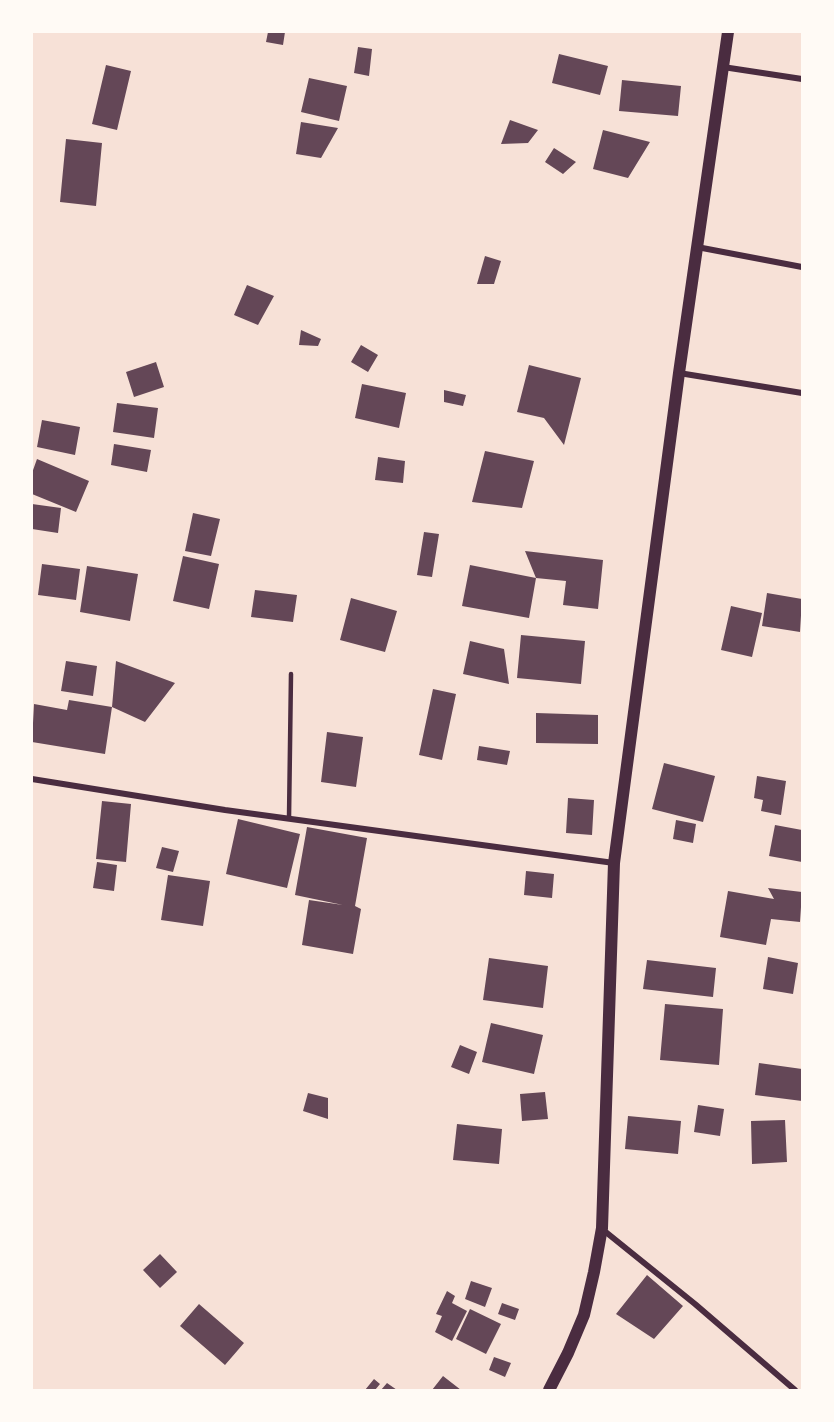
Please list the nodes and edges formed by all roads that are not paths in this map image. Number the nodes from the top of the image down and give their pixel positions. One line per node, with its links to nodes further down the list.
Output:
1 (728, 32): 2 (main road)
2 (723, 67): 3 (street); 4 (main road)
3 (802, 79)
4 (697, 247): 5 (street); 6 (main road)
5 (802, 267)
6 (679, 373): 7 (street); 11 (main road)
7 (802, 393)
8 (291, 674): 10 (lane)
9 (32, 779): 10 (street)
10 (289, 818): 11 (street)
11 (614, 863): 12 (main road)
12 (602, 1228): 13 (main road); 14 (street)
13 (549, 1390)
14 (795, 1390)

